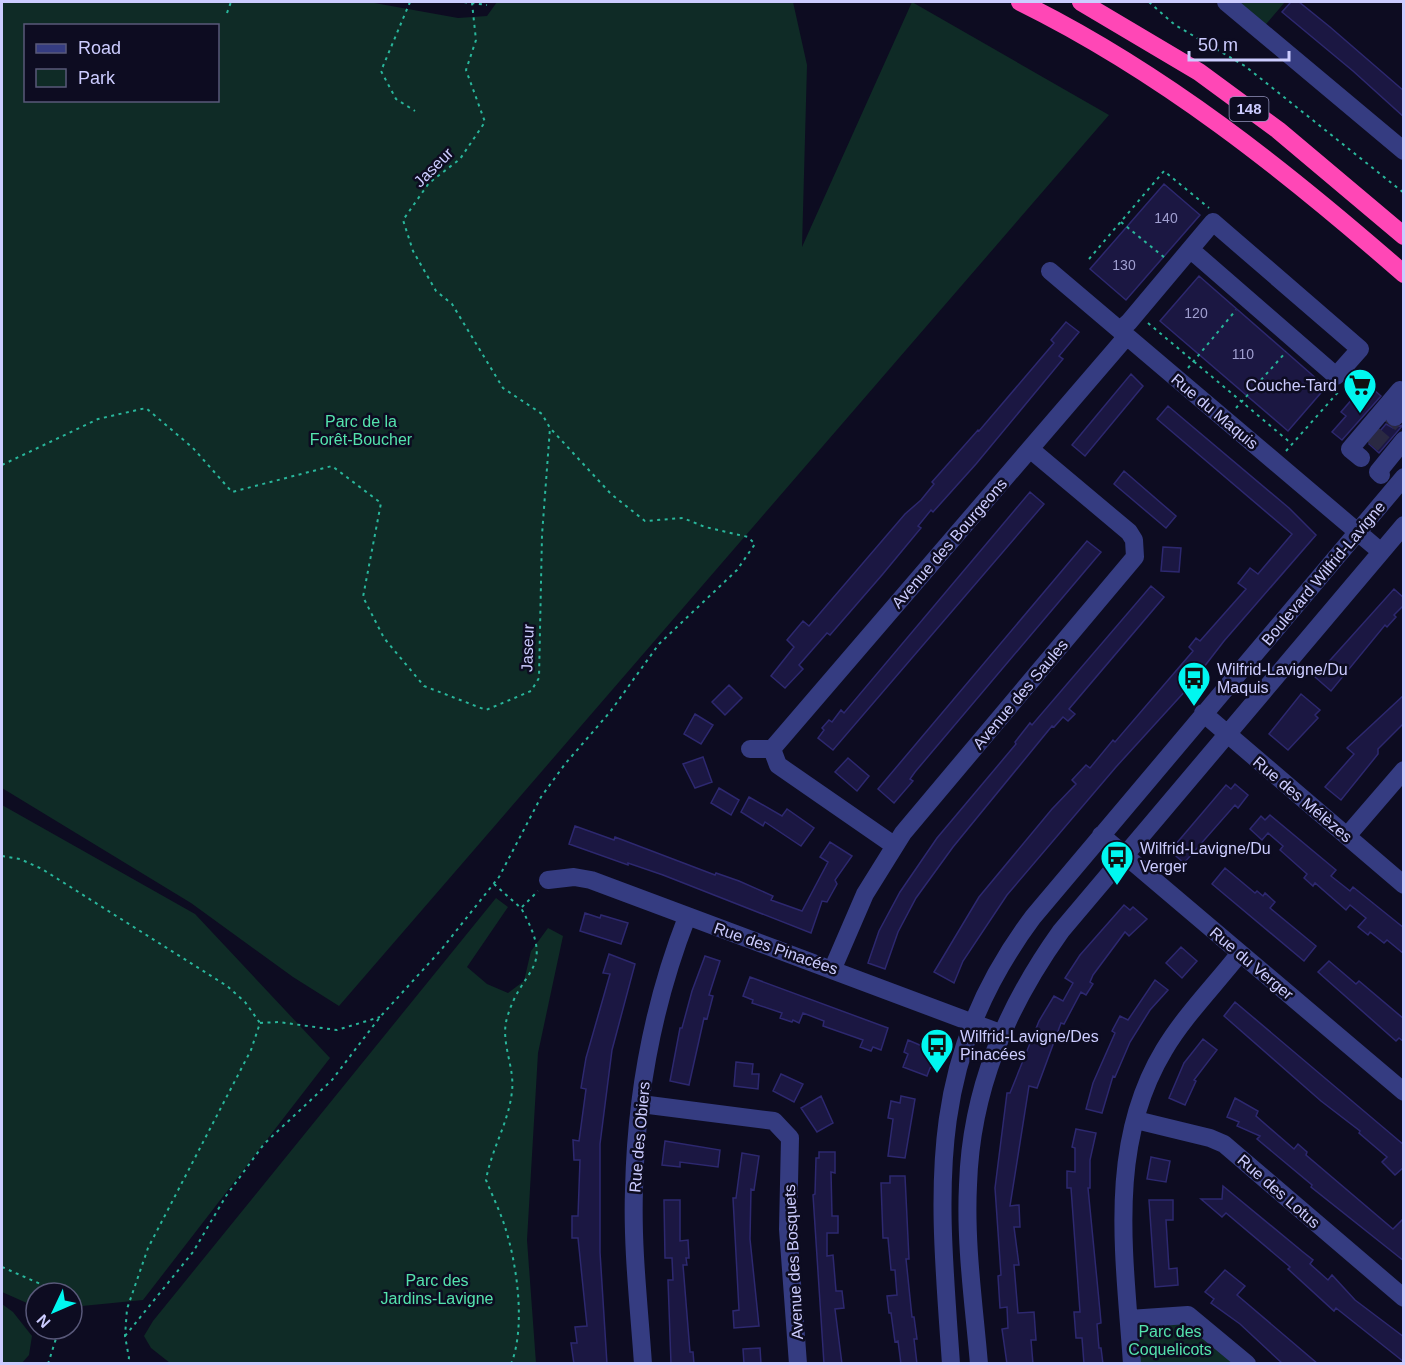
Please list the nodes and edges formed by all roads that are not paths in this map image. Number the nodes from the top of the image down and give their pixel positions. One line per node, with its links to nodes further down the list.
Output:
1 (1020, 2): 8 (highway, 148)
2 (1081, 2): 5 (highway, 148)
3 (1226, 2): 4 (street)
4 (1404, 151)
5 (1404, 236)
6 (1191, 250): 6 (street, Avenue des Bourgeons); 9 (street, Avenue des Bourgeons)
7 (1050, 271): 9 (street, Rue du Maquis)
8 (1404, 274)
9 (1123, 333): 12 (street, Avenue des Bourgeons); 15 (street, Rue du Maquis)
10 (1399, 398): 11 (street)
11 (1404, 440)
12 (1030, 449): 20 (street, Avenue des Bourgeons); 24 (street, Avenue des Saules)
13 (1404, 477): 15 (street, Boulevard Wilfrid-Lavigne)
14 (1404, 525): 16 (street, Boulevard Wilfrid-Lavigne)
15 (1358, 532): 16 (street, Rue du Maquis); 17 (street, Boulevard Wilfrid-Lavigne)
16 (1380, 551): 18 (street, Boulevard Wilfrid-Lavigne)
17 (1203, 713): 18 (street, Rue des Mélèzes); 22 (street, Boulevard Wilfrid-Lavigne)
18 (1225, 734): 23 (street, Rue des Mélèzes); 25 (street, Boulevard Wilfrid-Lavigne)
19 (750, 749): 20 (street)
20 (772, 750): 24 (street)
21 (1404, 770): 23 (street)
22 (1101, 835): 25 (street, Rue du Verger); 31 (street, Boulevard Wilfrid-Lavigne)
23 (1347, 836): 27 (street, Rue des Mélèzes)
24 (895, 846): 30 (street, Avenue des Saules)
25 (1125, 855): 29 (street, Rue du Verger); 32 (street, Boulevard Wilfrid-Lavigne)
26 (548, 880): 28 (street, Rue des Pinacées)
27 (1404, 885)
28 (687, 917): 30 (street, Rue des Pinacées); 34 (street, Rue des Obiers)
29 (1240, 953): 33 (street, Rue du Verger); 35 (street)
30 (833, 968): 31 (street, Rue des Pinacées)
31 (973, 1022): 32 (street, Rue des Pinacées); 40 (street, Boulevard Wilfrid-Lavigne)
32 (1000, 1033): 41 (street, Boulevard Wilfrid-Lavigne)
33 (1404, 1092)
34 (641, 1104): 38 (street, Rue des Obiers); 39 (street, Avenue des Bosquets)
35 (1136, 1120): 36 (street, Rue des Lotus); 37 (street)
36 (1404, 1298)
37 (1129, 1319): 42 (street); 43 (street)
38 (643, 1364)
39 (798, 1364)
40 (951, 1364)
41 (979, 1364)
42 (1132, 1364)
43 (1247, 1364)

